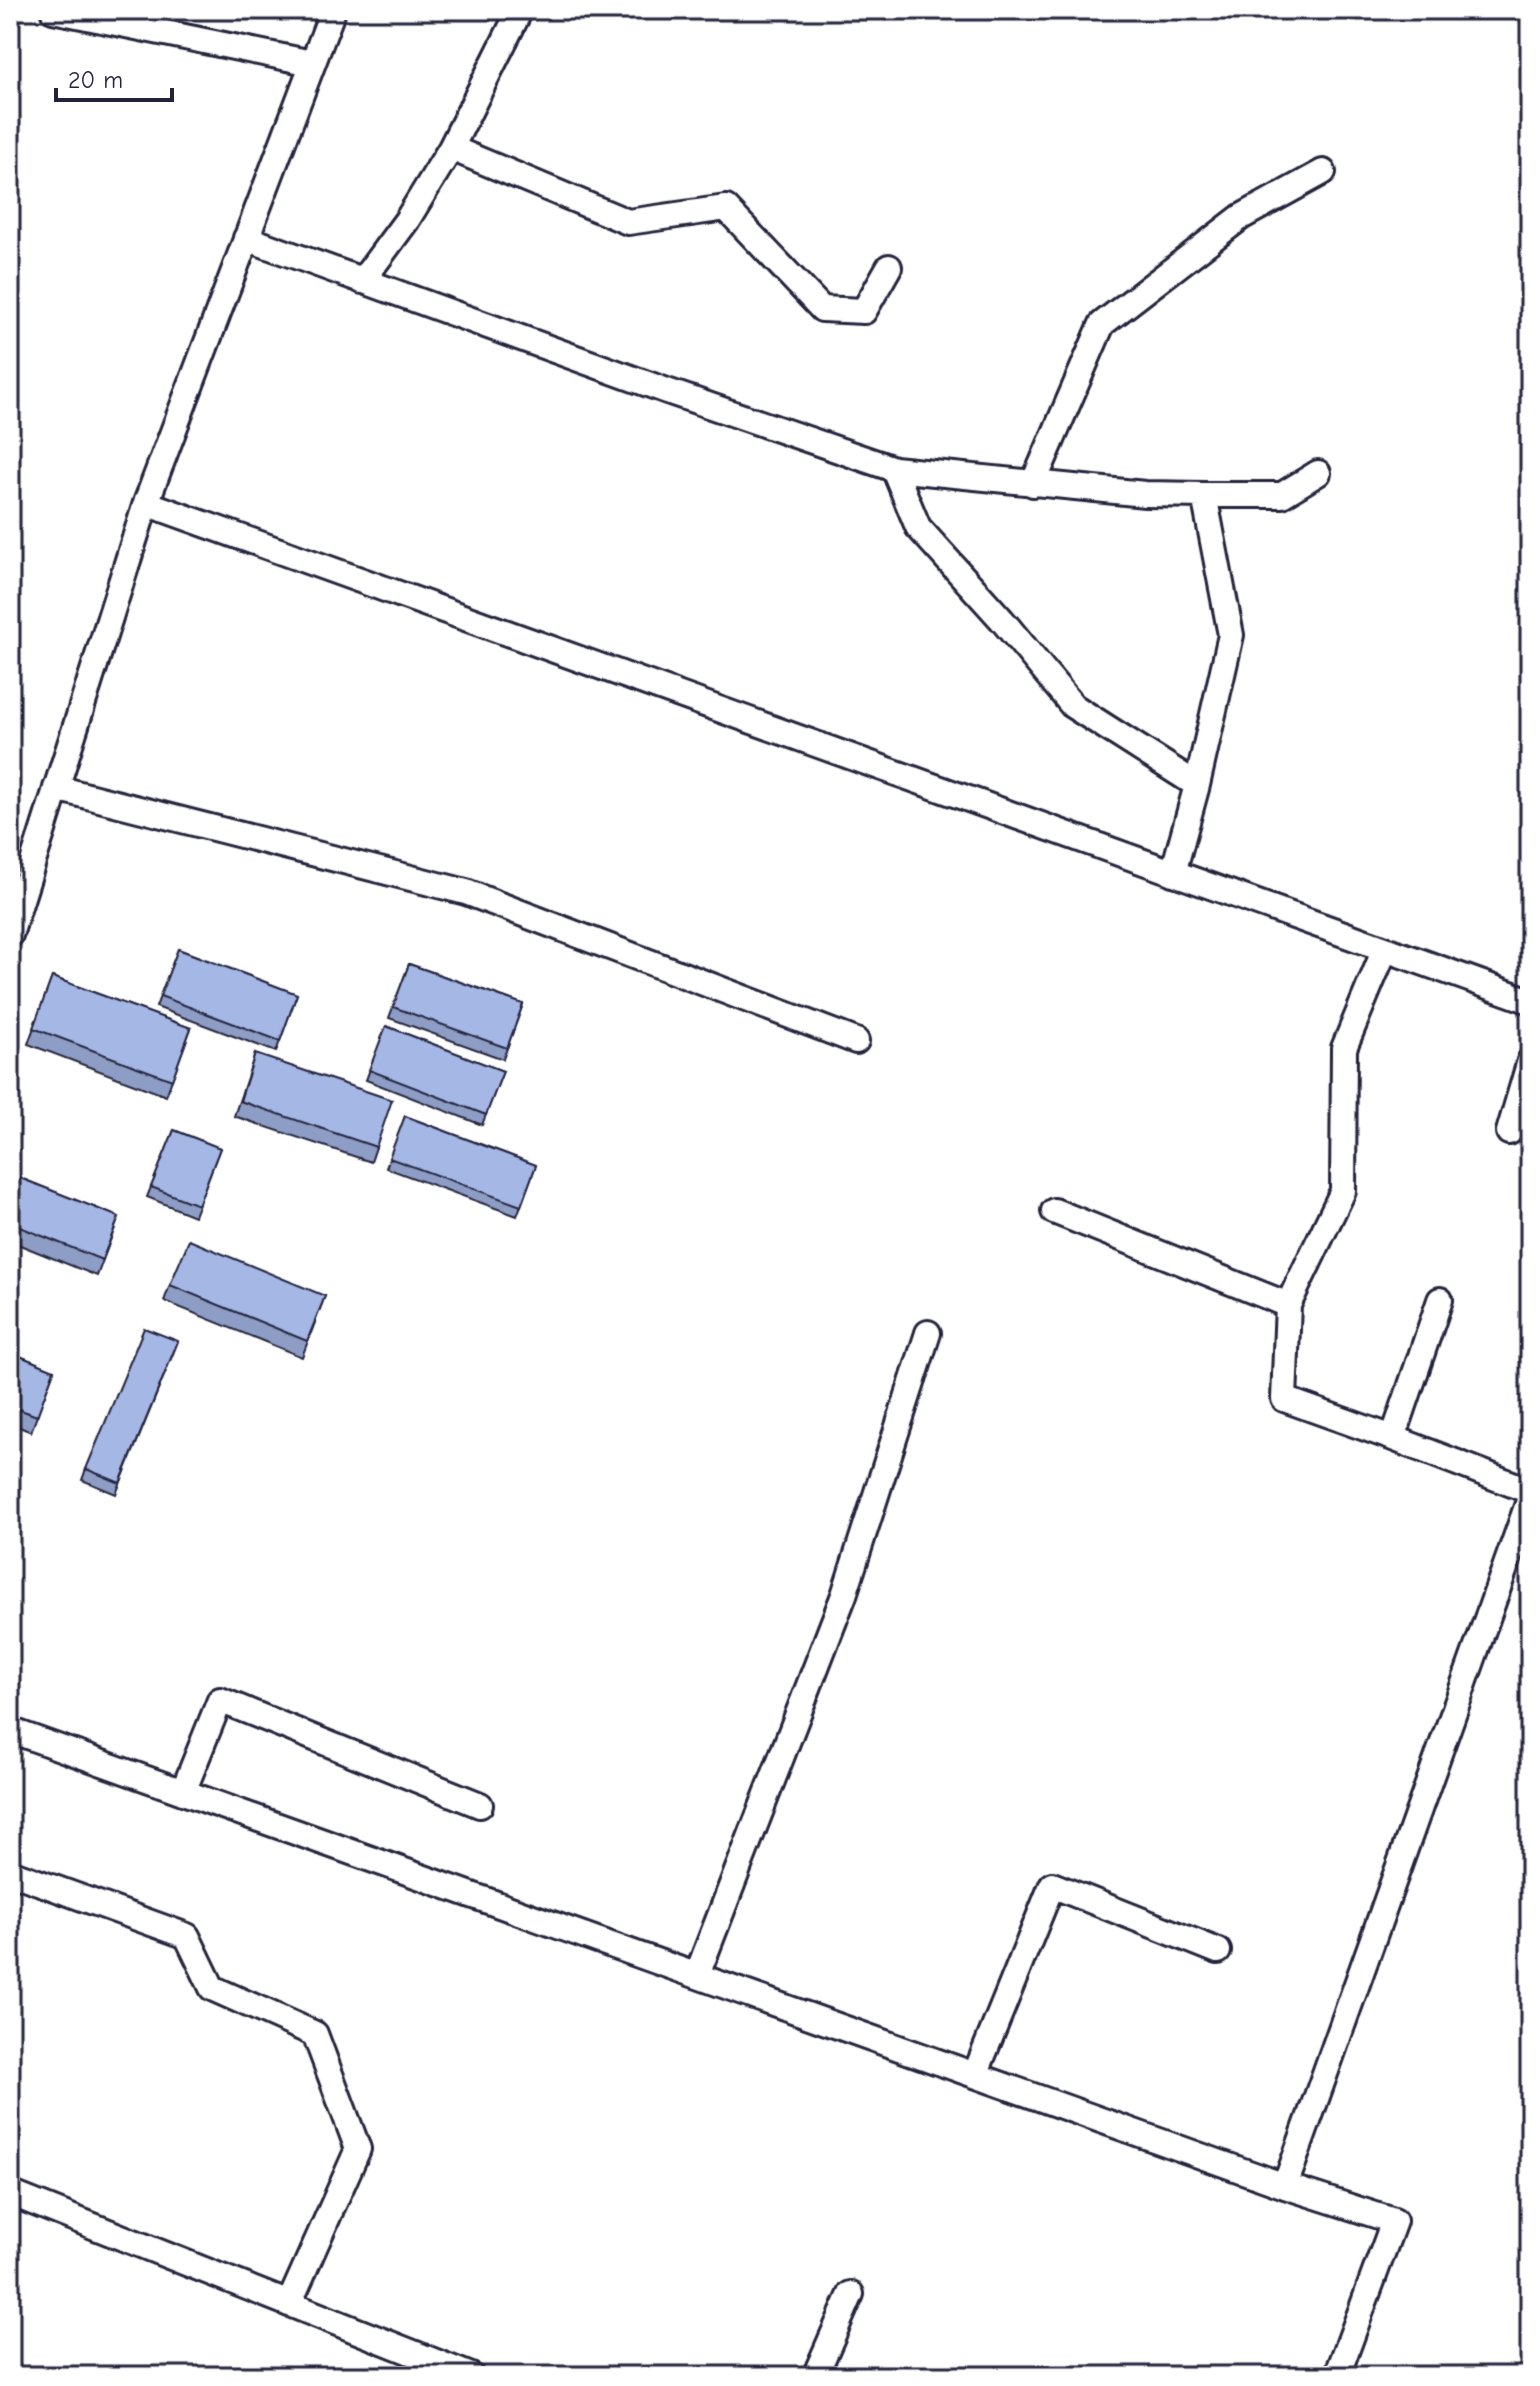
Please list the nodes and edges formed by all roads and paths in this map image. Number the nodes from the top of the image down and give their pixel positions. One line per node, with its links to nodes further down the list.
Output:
1 (53, 10): 4 (lane)
2 (333, 10): 4 (lane)
3 (520, 10): 5 (lane)
4 (312, 63): 7 (lane)
5 (451, 148): 8 (lane); 9 (lane)
6 (1323, 172): 12 (lane)
7 (246, 238): 9 (lane); 14 (lane)
8 (889, 267)
9 (362, 281): 10 (lane)
10 (894, 469): 12 (lane); 15 (lane)
11 (1318, 473): 13 (lane)
12 (1033, 484): 13 (lane)
13 (1204, 495): 15 (lane)
14 (146, 503): 16 (lane); 17 (lane)
15 (1197, 785): 17 (lane)
16 (56, 788): 18 (lane); 21 (lane)
17 (1173, 873): 19 (lane)
18 (10, 935)
19 (1385, 949): 20 (lane); 26 (lane)
20 (1530, 1001)
21 (856, 1041)
22 (1530, 1061): 23 (lane)
23 (1509, 1132)
24 (1054, 1211): 26 (lane)
25 (1440, 1300): 28 (lane)
26 (1288, 1305): 28 (lane)
27 (928, 1333): 36 (lane)
28 (1393, 1438): 29 (lane)
29 (1530, 1491)
30 (1530, 1498): 38 (lane)
31 (10, 1730): 32 (lane)
32 (183, 1792): 33 (lane); 36 (lane)
33 (480, 1805)
34 (13, 1873): 41 (lane)
35 (1218, 1951): 37 (lane)
36 (697, 1975): 37 (lane)
37 (975, 2075): 38 (lane)
38 (1285, 2186): 44 (lane)
39 (10, 2193): 41 (lane)
40 (851, 2294): 43 (lane)
41 (289, 2304): 42 (lane)
42 (471, 2376)
43 (815, 2376)
44 (1337, 2376)

